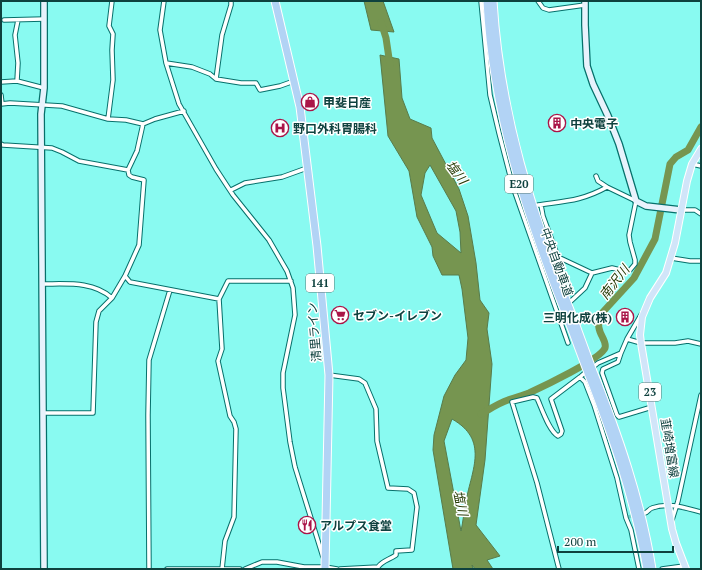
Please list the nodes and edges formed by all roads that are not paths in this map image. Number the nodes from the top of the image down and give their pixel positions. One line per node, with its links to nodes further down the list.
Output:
1 (44, 1): 11 (street)
2 (112, 1): 24 (street)
3 (164, 1): 14 (street)
4 (231, 1): 15 (street)
5 (275, 1): 17 (highway, 清里ライン / 141)
6 (481, 1): 52 (street)
7 (487, 1): 50 (highway, 中央自動車道 / E20)
8 (493, 1): 50 (highway, 中央自動車道 / E20)
9 (538, 1): 10 (street)
10 (585, 3): 36 (street)
11 (44, 19): 13 (street); 19 (street)
12 (4, 20): 13 (street)
13 (18, 20): 16 (street)
14 (166, 63): 15 (street); 23 (street)
15 (216, 79): 17 (street)
16 (17, 81): 18 (street); 19 (street)
17 (294, 81): 31 (highway, 清里ライン / 141)
18 (1, 82)
19 (44, 88): 22 (street)
20 (1, 95): 21 (street)
21 (1, 104): 22 (street)
22 (42, 104): 24 (street); 27 (street)
23 (184, 111): 25 (street); 35 (street)
24 (108, 119): 25 (street)
25 (143, 124): 32 (street)
26 (1, 144): 27 (street)
27 (42, 148): 32 (street); 44 (street)
28 (701, 149): 29 (main road, 韮崎増富線 / 23)
29 (692, 164): 30 (street); 37 (main road, 韮崎増富線 / 23)
30 (701, 166)
31 (308, 168): 35 (street); 57 (highway, 清里ライン / 141)
32 (128, 170): 42 (street)
33 (596, 176): 34 (street)
34 (607, 187): 36 (street); 41 (street)
35 (230, 190): 43 (street)
36 (636, 201): 37 (street); 41 (street)
37 (682, 210): 38 (street); 39 (main road, 韮崎増富線 / 23)
38 (701, 214)
39 (671, 258): 40 (street); 49 (main road, 韮崎増富線 / 23)
40 (701, 261)
41 (592, 273): 48 (street)
42 (125, 276): 45 (street); 46 (street)
43 (291, 281): 47 (street); 67 (street)
44 (43, 284): 46 (street); 61 (street)
45 (170, 290): 47 (street); 71 (street)
46 (112, 298): 61 (street)
47 (219, 299): 73 (street)
48 (571, 301)
49 (644, 311): 51 (street); 53 (main road, 韮崎増富線 / 23)
50 (571, 321): 56 (highway, 中央自動車道 / E20, bridge)
51 (627, 339): 53 (street); 55 (street)
52 (568, 343)
53 (641, 343): 54 (street); 60 (main road, 韮崎増富線 / 23)
54 (701, 344)
55 (621, 353): 58 (street); 60 (street)
56 (590, 371): 80 (highway, 中央自動車道 / E20); 81 (highway, 中央自動車道 / E20)
57 (329, 375): 67 (highway, 清里ライン / 141); 77 (street)
58 (580, 377): 78 (street); 79 (street)
59 (701, 395): 63 (street)
60 (652, 407): 62 (main road, 韮崎増富線 / 23)
61 (43, 413): 70 (street)
62 (668, 505): 63 (street); 65 (street); 66 (main road, 韮崎増富線 / 23)
63 (676, 506): 64 (street); 66 (street)
64 (701, 512)
65 (644, 513)
66 (671, 521): 69 (main road, 韮崎増富線 / 23)
67 (324, 566): 68 (street); 76 (street)
68 (291, 567): 75 (street)
69 (685, 567): 82 (street)
70 (44, 569)
71 (150, 569)
72 (167, 569): 73 (street)
73 (222, 569): 74 (street)
74 (240, 569)
75 (245, 569)
76 (337, 569)
77 (340, 569)
78 (559, 569)
79 (638, 569)
80 (647, 569)
81 (652, 569)
82 (662, 569)

